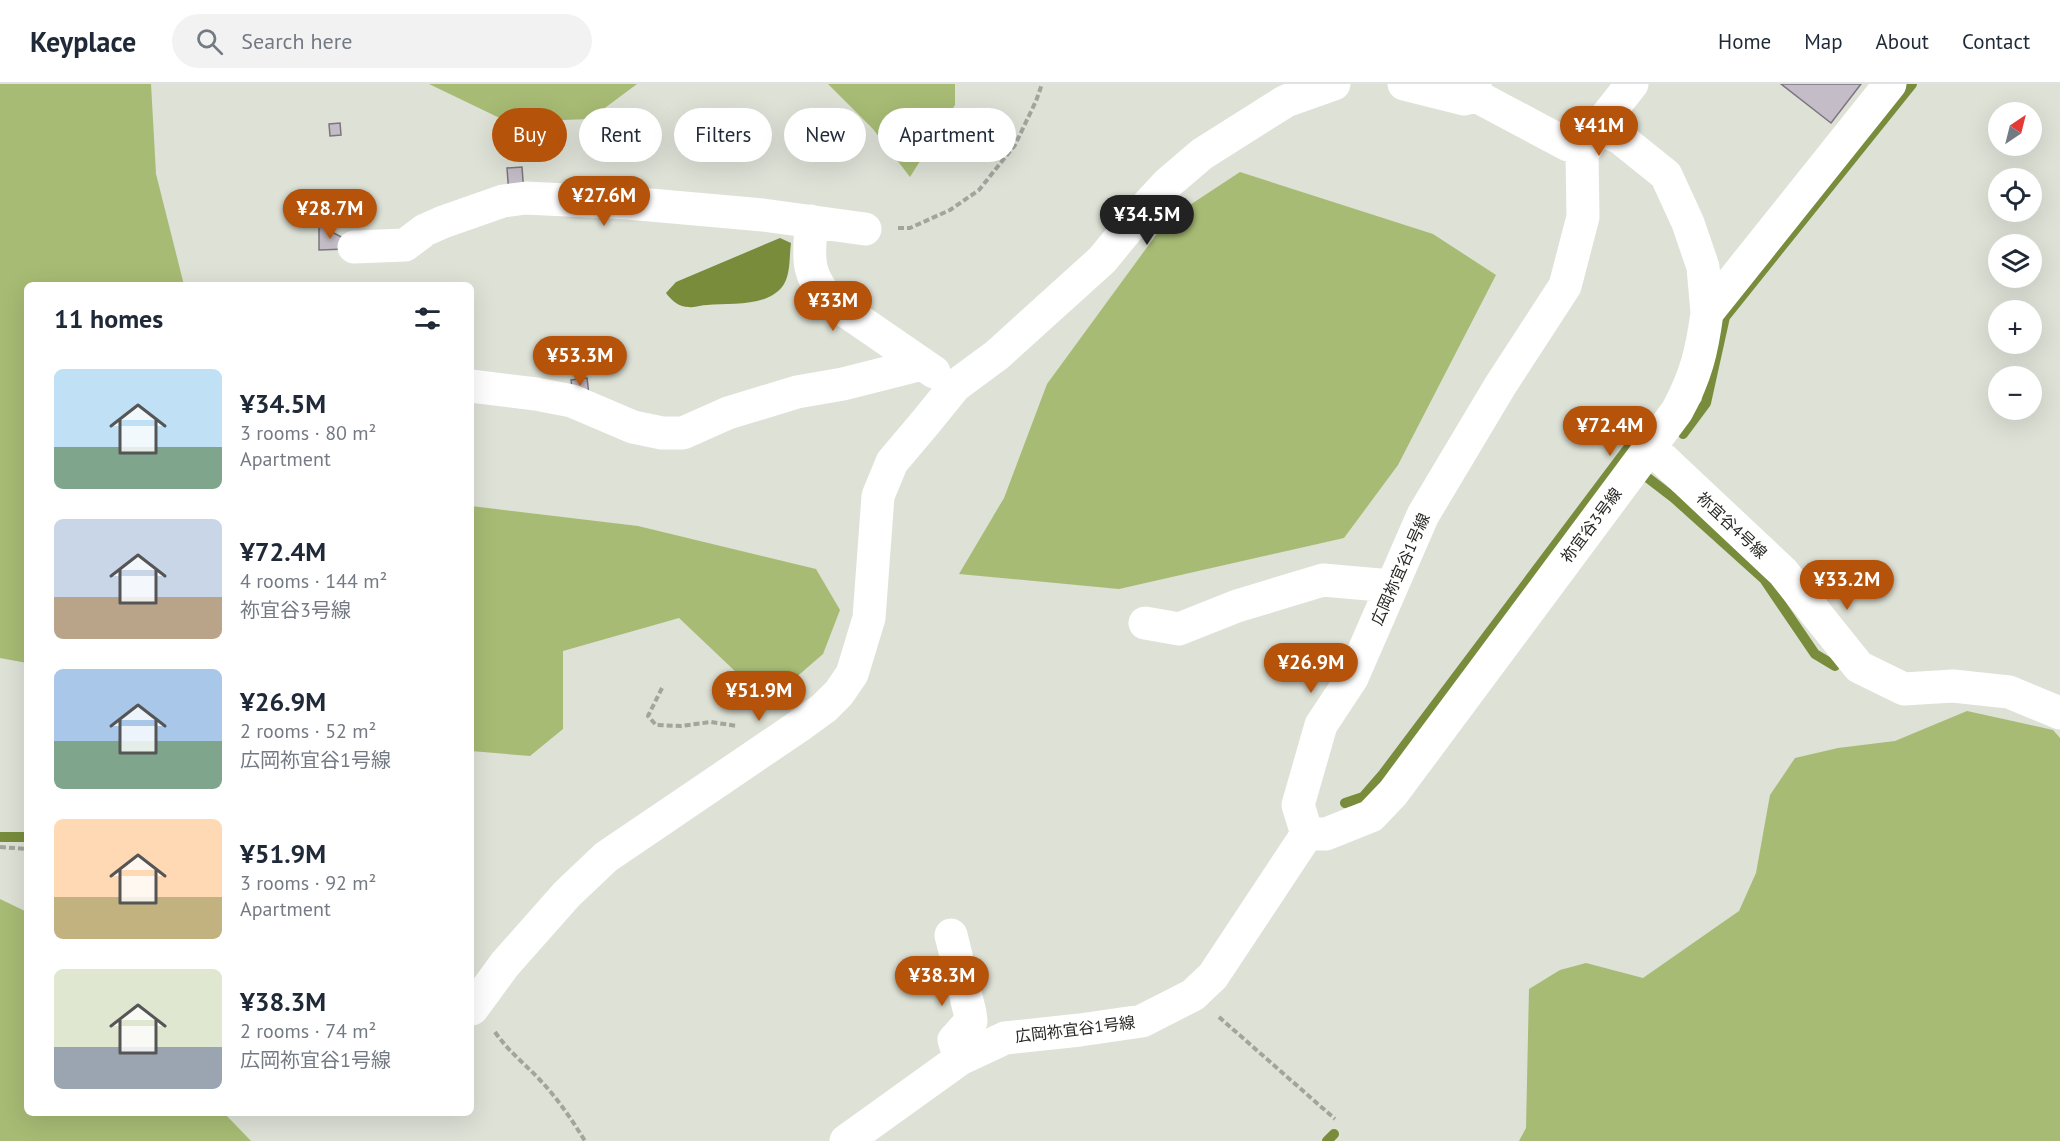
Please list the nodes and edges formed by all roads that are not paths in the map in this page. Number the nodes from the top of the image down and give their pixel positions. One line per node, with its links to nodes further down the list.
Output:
1 (1334, 84): 13 (street)
2 (1404, 84): 5 (street)
3 (1632, 84): 6 (street, 広岡祢宜谷1号線)
4 (1890, 84): 10 (street)
5 (1476, 90): 6 (street)
6 (1598, 128): 10 (street, 祢宜谷3号線); 15 (street, 広岡祢宜谷1号線)
7 (811, 221): 8 (street); 9 (street); 11 (street)
8 (865, 229)
9 (354, 247)
10 (1707, 313): 14 (street, 祢宜谷3号線)
11 (922, 363): 12 (street); 13 (street)
12 (474, 386)
13 (955, 386): 20 (street)
14 (1650, 447): 17 (street, 祢宜谷4号線); 18 (street, 祢宜谷3号線)
15 (1391, 586): 16 (street); 18 (street, 広岡祢宜谷1号線)
16 (1145, 623)
17 (2060, 713)
18 (1307, 834): 21 (street, 広岡祢宜谷1号線)
19 (951, 935): 21 (street)
20 (474, 1006)
21 (960, 1059): 22 (street, 広岡祢宜谷1号線)
22 (846, 1141)

